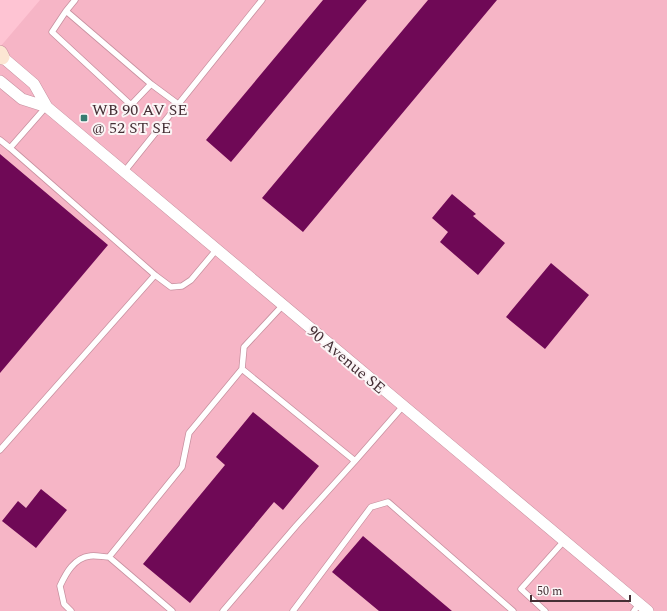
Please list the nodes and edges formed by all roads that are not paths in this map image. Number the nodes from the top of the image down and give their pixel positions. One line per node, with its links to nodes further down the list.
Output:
1 (75, 0): 3 (lane)
2 (262, 0): 7 (lane)
3 (66, 11): 6 (lane); 6 (lane)
4 (1, 55): 8 (street, 90 Avenue SE)
5 (0, 81): 8 (street, 90 Avenue SE)
6 (152, 84): 7 (lane)
7 (178, 104): 11 (lane)
8 (47, 107): 10 (lane); 11 (street, 90 Avenue SE)
9 (0, 140): 10 (lane)
10 (10, 148): 13 (lane)
11 (124, 172): 12 (street, 90 Avenue SE)
12 (216, 249): 13 (lane); 14 (street, 90 Avenue SE)
13 (155, 275): 17 (lane)
14 (283, 305): 15 (lane); 16 (street, 90 Avenue SE)
15 (242, 369): 18 (lane); 20 (lane)
16 (404, 405): 18 (lane); 19 (street, 90 Avenue SE)
17 (0, 450)
18 (355, 461): 24 (lane)
19 (564, 541): 21 (street, 90 Avenue SE); 27 (lane)
20 (109, 557): 22 (lane); 23 (lane)
21 (640, 609)
22 (72, 611)
23 (172, 611)
24 (223, 611)
25 (293, 611): 26 (lane)
26 (514, 611)
27 (545, 611)

